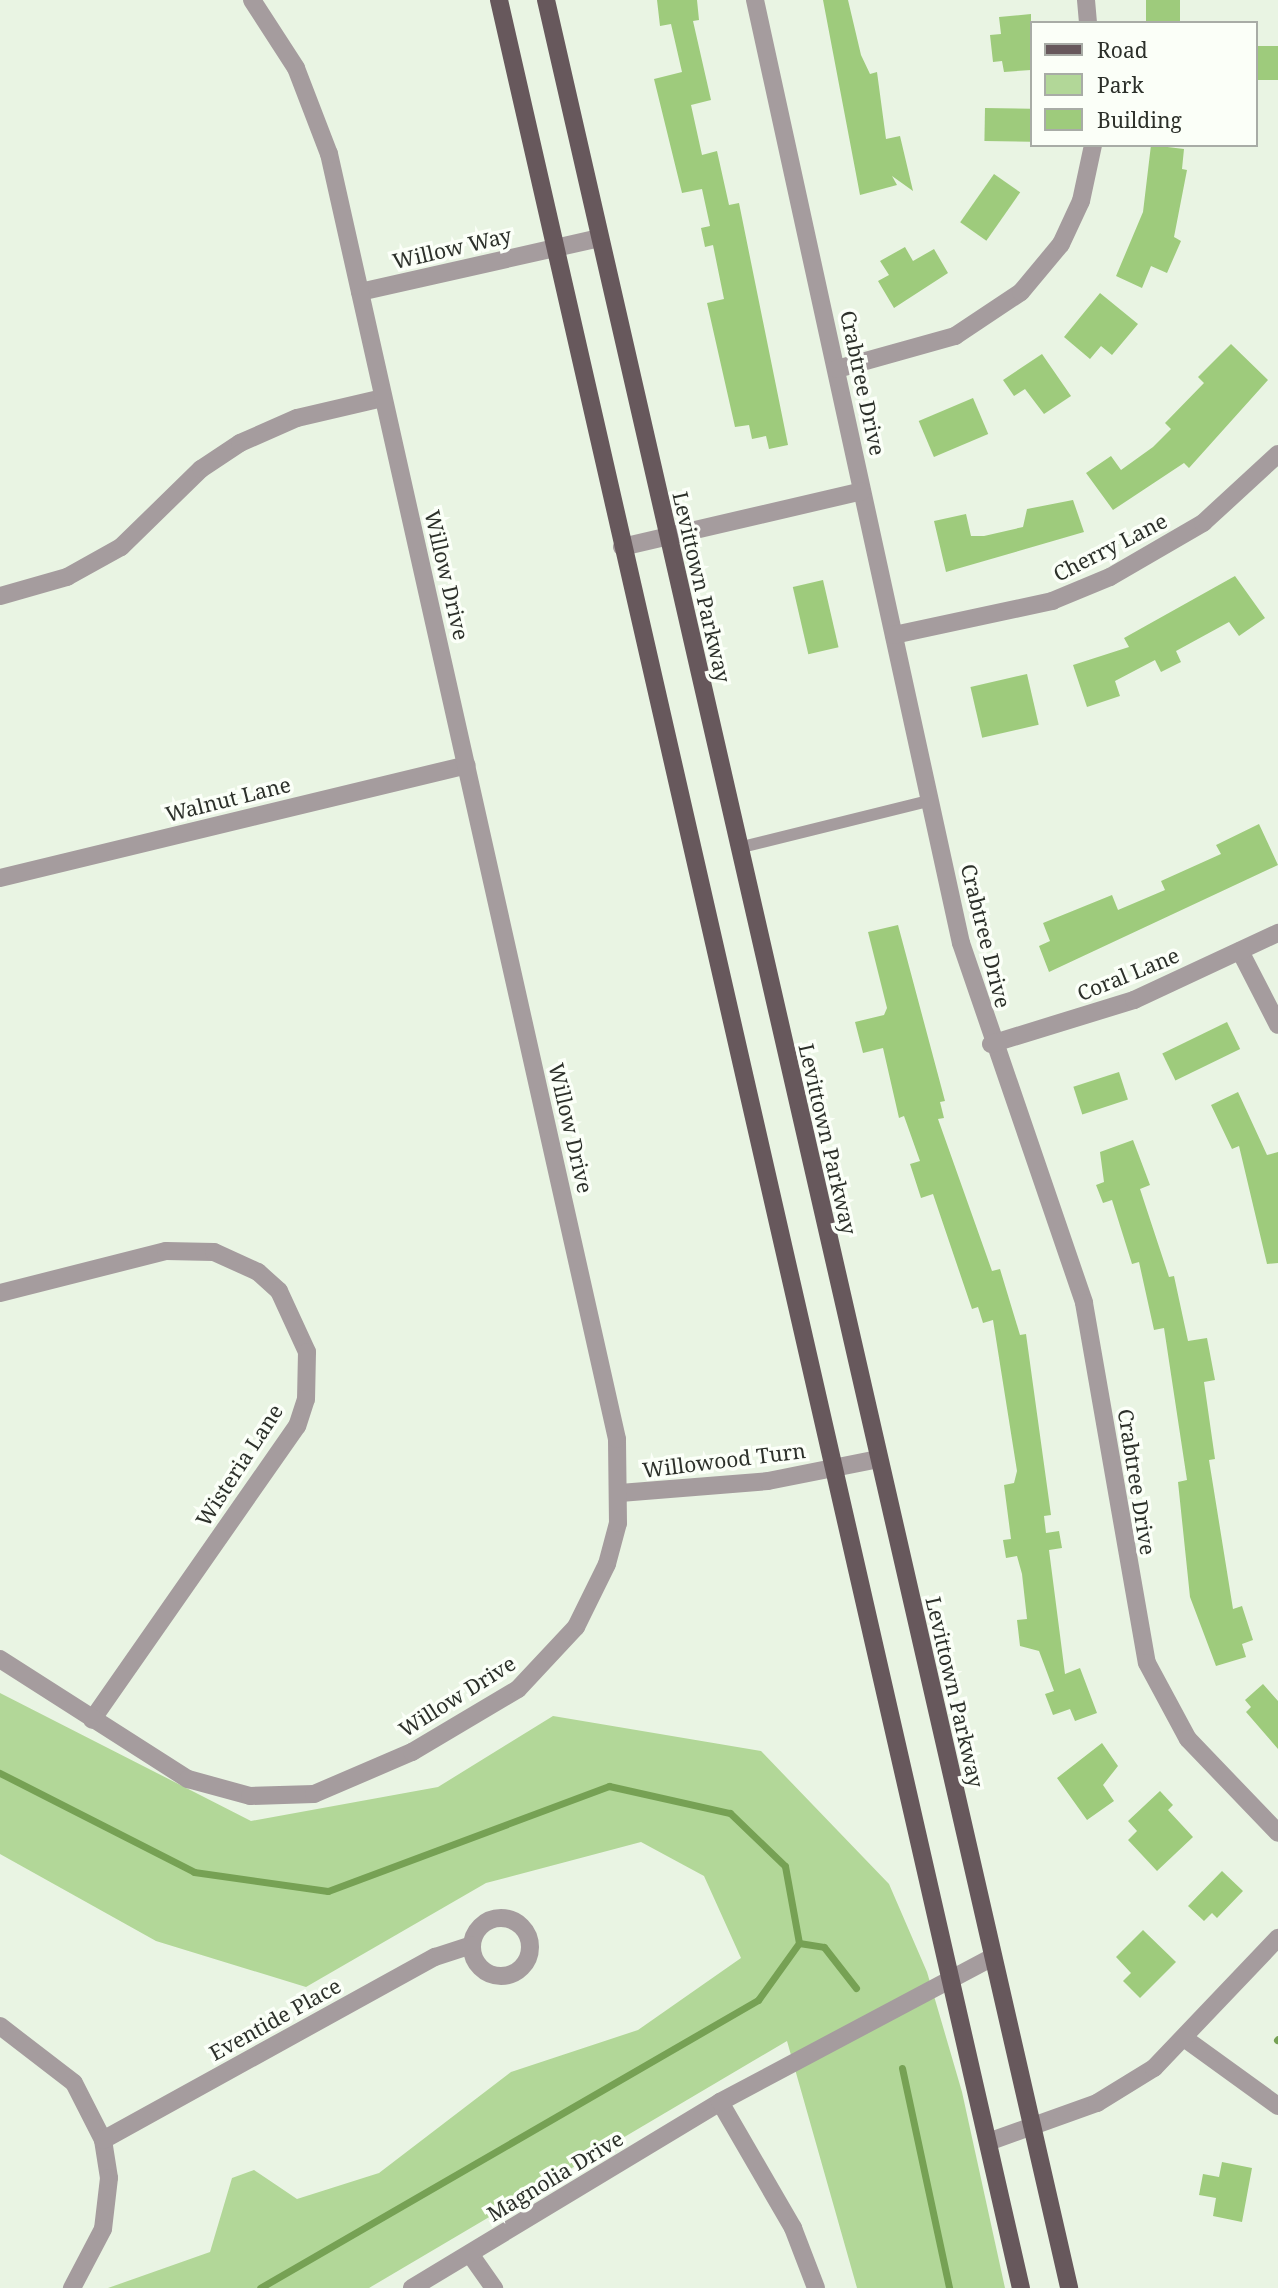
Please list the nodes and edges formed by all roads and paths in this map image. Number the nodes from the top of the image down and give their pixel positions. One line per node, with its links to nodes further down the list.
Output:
1 (252, 0): 10 (street, Willow Drive)
2 (499, 0): 9 (main road)
3 (546, 0): 8 (main road, Levittown Parkway)
4 (755, 0): 11 (street, Crabtree Drive)
5 (1086, 0): 6 (street)
6 (1088, 21)
7 (1093, 147): 11 (street)
8 (599, 238): 9 (street, Willow Way); 15 (main road, Levittown Parkway)
9 (555, 248): 10 (street, Willow Way); 16 (main road)
10 (360, 292): 12 (street, Willow Drive)
11 (837, 369): 14 (street, Crabtree Drive)
12 (383, 398): 17 (street); 19 (street, Willow Drive)
13 (1278, 454): 18 (street, Cherry Lane)
14 (862, 491): 15 (street); 18 (street, Crabtree Drive)
15 (667, 536): 16 (street); 21 (main road, Levittown Parkway)
16 (622, 547): 29 (main road)
17 (0, 596)
18 (894, 635): 20 (street, Crabtree Drive)
19 (467, 765): 22 (street, Walnut Lane); 30 (street, Willow Drive)
20 (932, 800): 21 (lane); 26 (street, Crabtree Drive)
21 (738, 848): 28 (main road, Levittown Parkway)
22 (0, 878)
23 (1278, 933): 24 (street, Coral Lane)
24 (1240, 951): 25 (street); 26 (street, Coral Lane)
25 (1278, 1025)
26 (991, 1044): 33 (street, Crabtree Drive)
27 (0, 1293): 32 (street, Wisteria Lane)
28 (878, 1459): 29 (street, Willowood Turn); 36 (main road, Levittown Parkway)
29 (832, 1469): 30 (street, Willowood Turn); 37 (main road)
30 (620, 1493): 32 (street, Willow Drive)
31 (0, 1659): 32 (street, Willow Drive)
32 (92, 1720)
33 (1278, 1833)
34 (1278, 1938): 39 (street)
35 (471, 1945): 43 (street, Eventide Place)
36 (993, 1957): 37 (street, Magnolia Drive); 42 (main road, Levittown Parkway)
37 (951, 1980): 40 (street, Magnolia Drive); 44 (main road)
38 (0, 2026): 43 (street)
39 (1184, 2038): 41 (street); 42 (street)
40 (720, 2102): 45 (street, Magnolia Drive); 49 (street)
41 (1278, 2106)
42 (1032, 2126): 44 (street); 51 (main road, Levittown Parkway)
43 (103, 2140): 46 (street)
44 (988, 2142): 50 (main road)
45 (470, 2254): 47 (street, Magnolia Drive); 48 (street)
46 (72, 2288)
47 (412, 2288)
48 (494, 2288)
49 (816, 2288)
50 (1021, 2288)
51 (1069, 2288)

